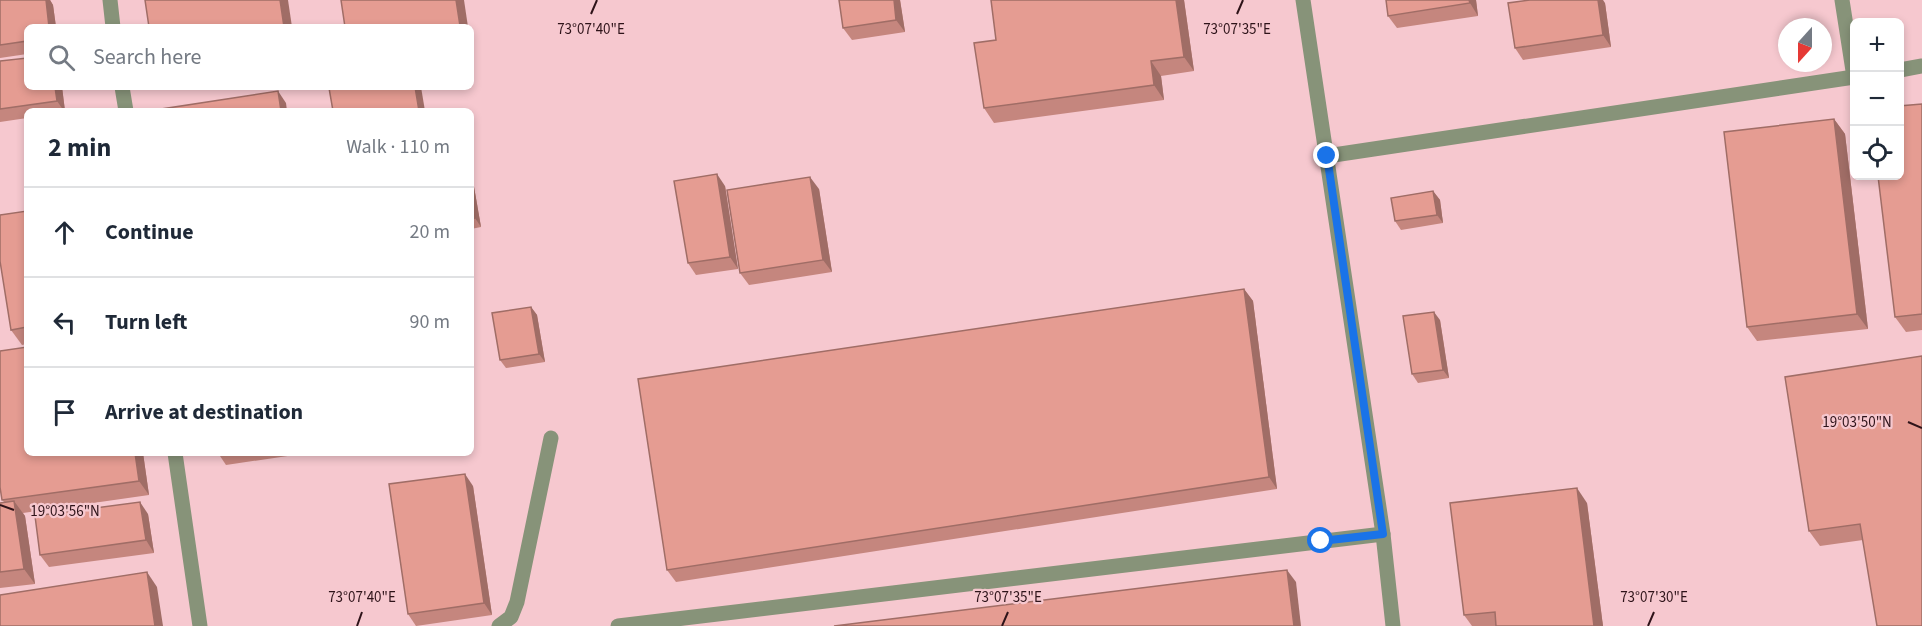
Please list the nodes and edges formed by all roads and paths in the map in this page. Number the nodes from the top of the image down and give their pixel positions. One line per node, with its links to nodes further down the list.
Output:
1 (110, 0): 4 (street)
2 (1303, 0): 11 (street)
3 (1842, 0): 7 (street)
4 (113, 24)
5 (1922, 66): 6 (street)
6 (1904, 69)
7 (1853, 72)
8 (1850, 78): 11 (street)
9 (122, 90): 10 (street)
10 (126, 108)
11 (1327, 156): 14 (street)
12 (551, 438): 16 (street)
13 (175, 456): 15 (street)
14 (1383, 534): 17 (street); 18 (street)
15 (200, 626)
16 (499, 626)
17 (618, 626)
18 (1393, 626)

